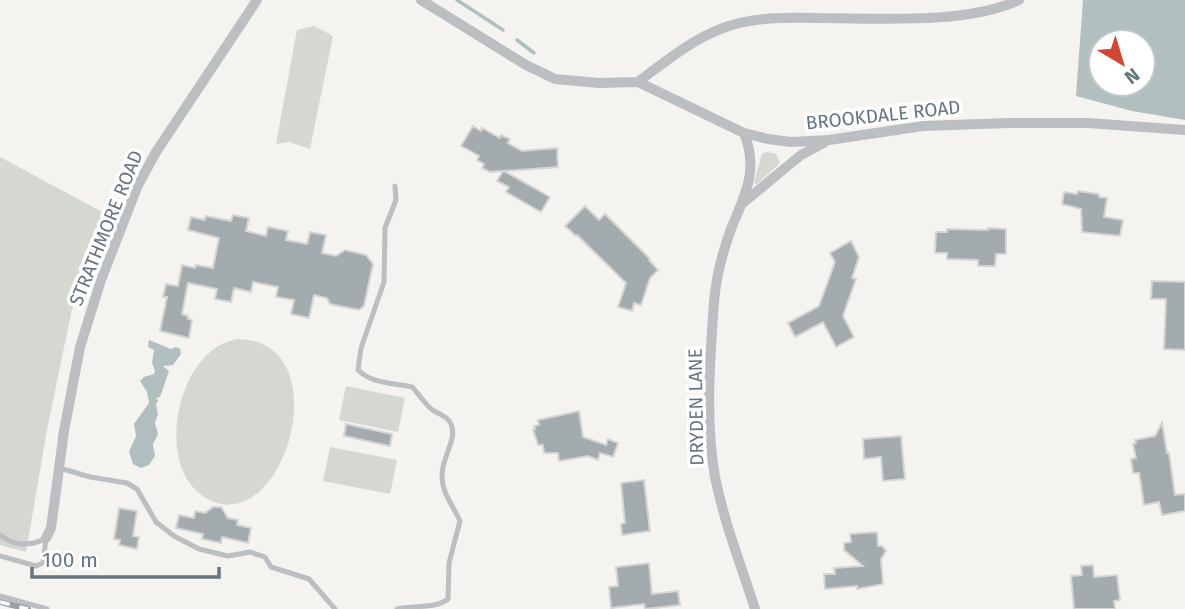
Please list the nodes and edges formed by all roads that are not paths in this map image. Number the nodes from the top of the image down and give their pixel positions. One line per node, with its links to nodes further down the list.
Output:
1 (257, 0): 10 (street, STRATHMORE ROAD)
2 (421, 0): 4 (street, BROOKDALE ROAD)
3 (1019, 0): 4 (street)
4 (638, 82): 6 (street, BROOKDALE ROAD)
5 (1185, 130): 7 (street, BROOKDALE ROAD)
6 (744, 133): 7 (street, BROOKDALE ROAD); 9 (street, DRYDEN LANE)
7 (829, 140): 9 (street, DRYDEN LANE)
8 (395, 186): 17 (lane)
9 (743, 203): 18 (street, DRYDEN LANE)
10 (60, 468): 12 (street, STRATHMORE ROAD); 16 (lane)
11 (0, 535): 12 (lane)
12 (46, 538): 13 (lane)
13 (0, 556)
14 (0, 596): 15 (lane)
15 (47, 609)
16 (335, 609)
17 (397, 609)
18 (755, 609)

